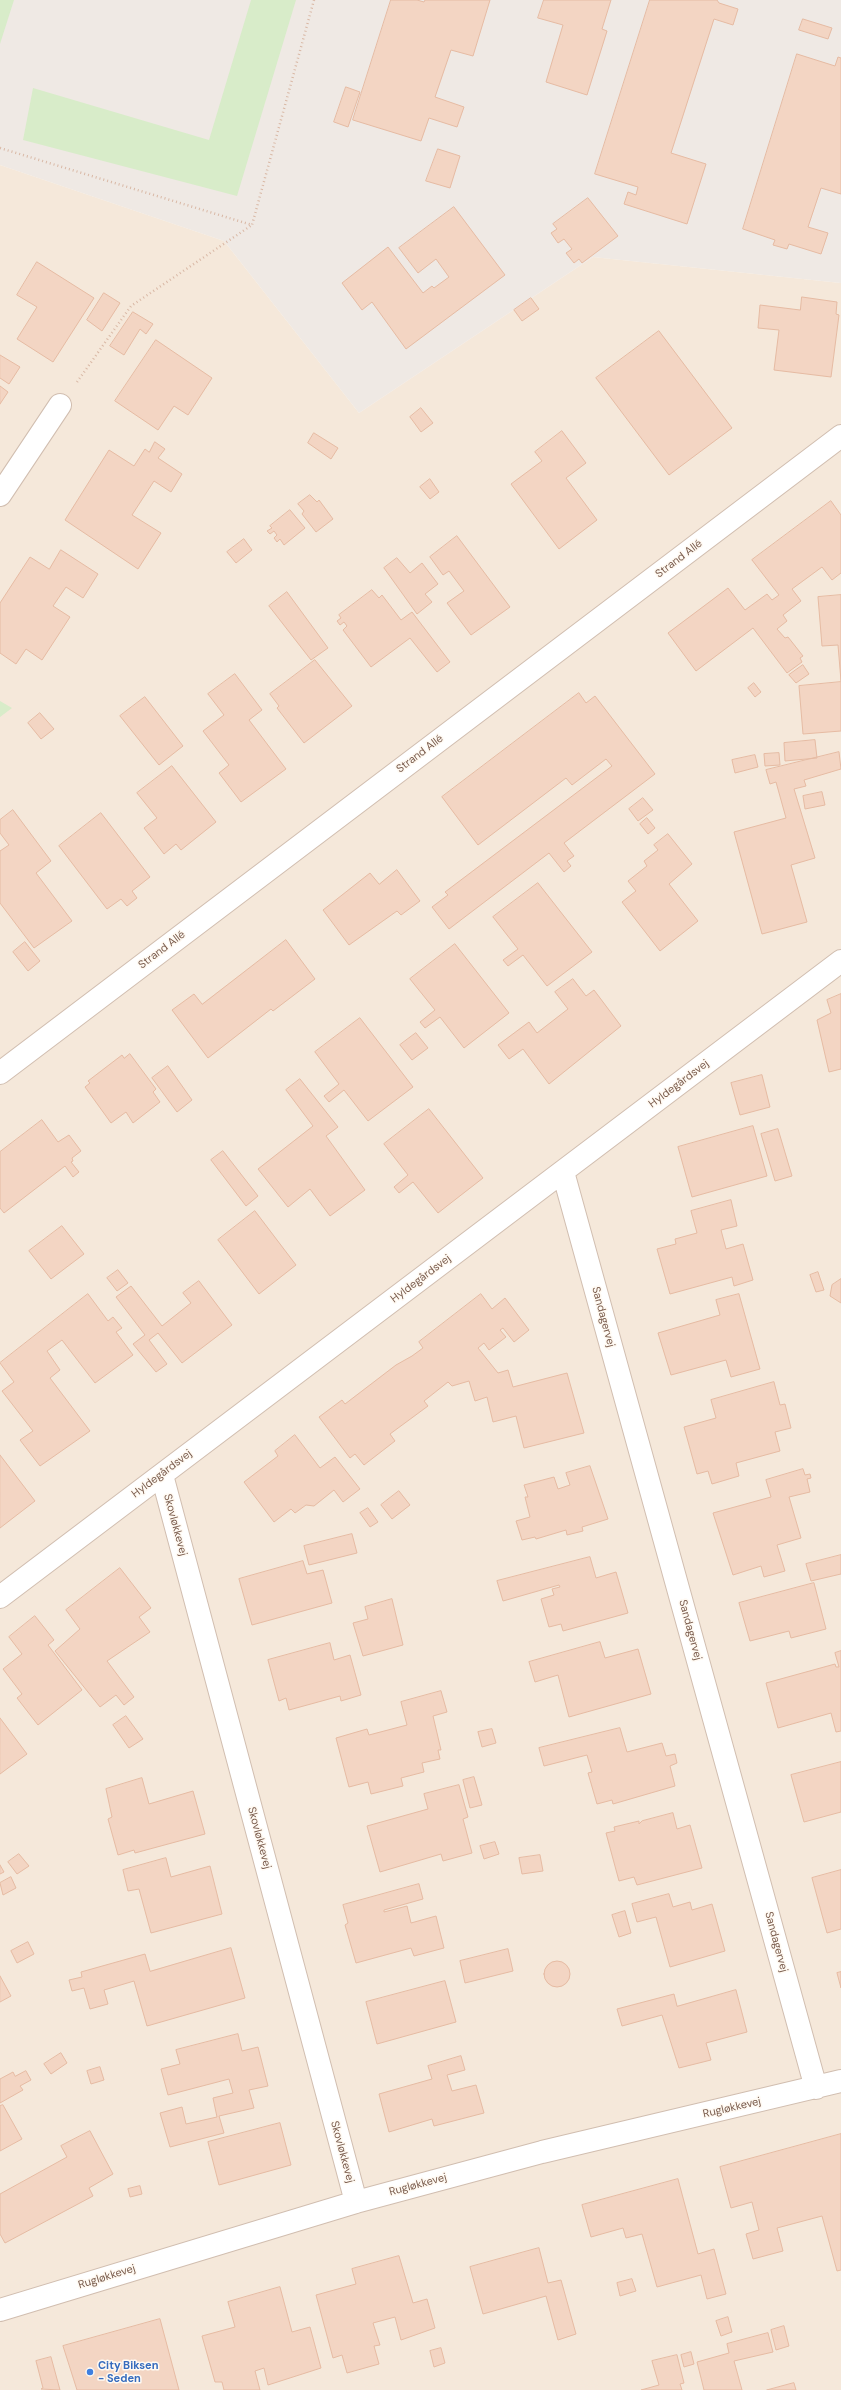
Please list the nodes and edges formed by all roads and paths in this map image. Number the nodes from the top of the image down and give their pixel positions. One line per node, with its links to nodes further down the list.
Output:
1 (314, 0): 3 (path)
2 (0, 148): 3 (path)
3 (252, 225): 4 (path)
4 (60, 405): 6 (street)
5 (841, 436): 8 (street, Strand Allé)
6 (0, 495)
7 (841, 961): 9 (street, Hyldegårdsvej)
8 (0, 1073)
9 (563, 1172): 10 (street, Hyldegårdsvej); 13 (street, Sandagervej)
10 (162, 1475): 11 (street, Hyldegårdsvej); 14 (street, Skovløkkevej)
11 (0, 1597)
12 (841, 2081): 13 (street, Rugløkkevej)
13 (816, 2088): 14 (street, Rugløkkevej)
14 (356, 2202): 15 (street, Rugløkkevej)
15 (0, 2310)

